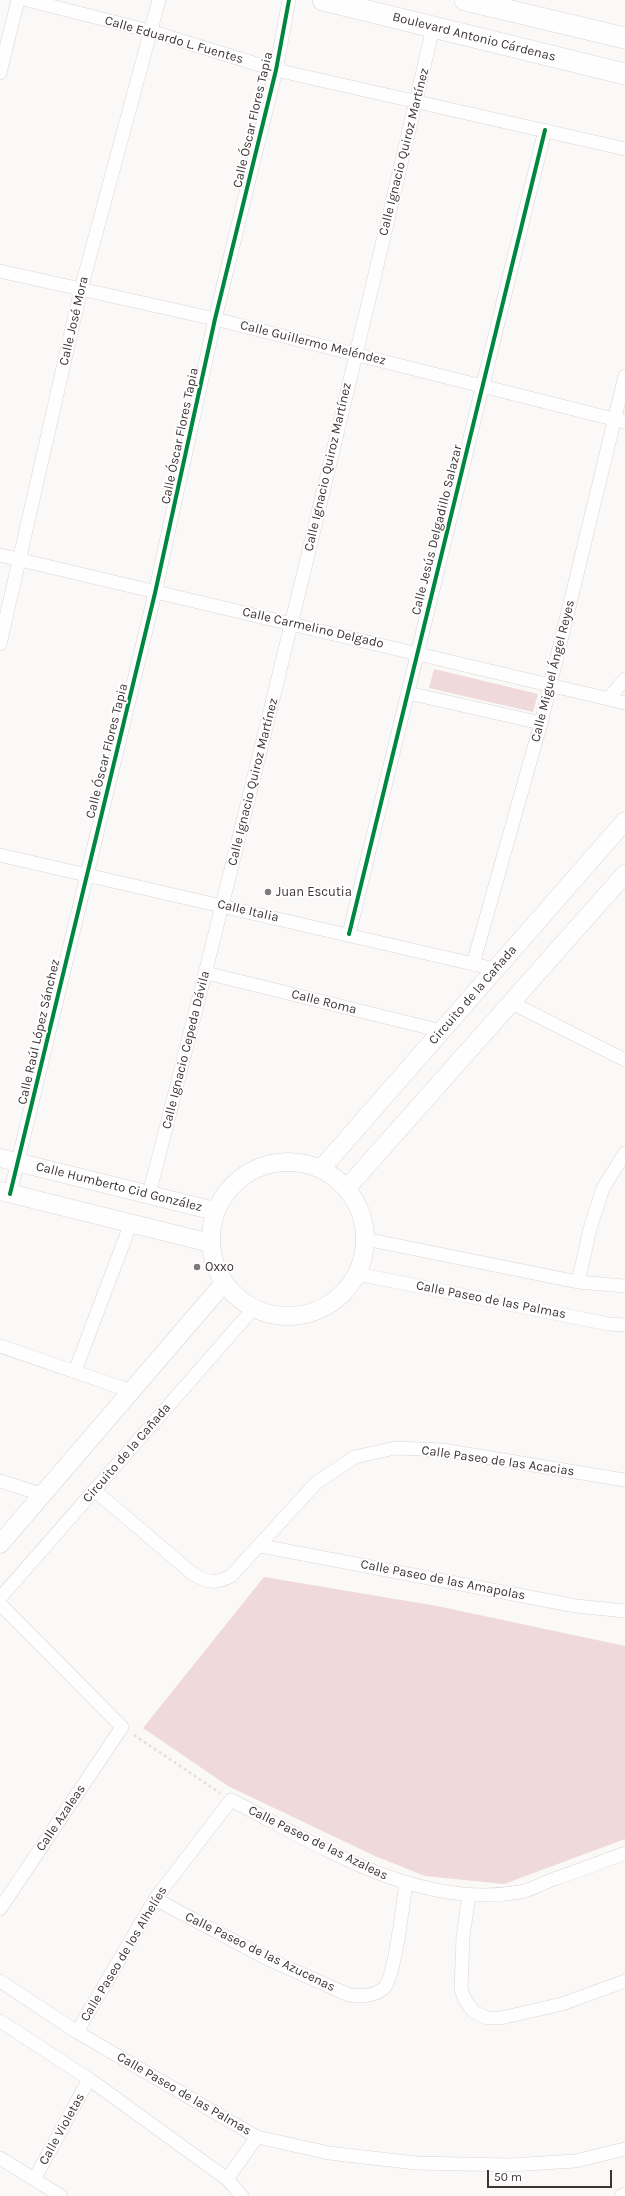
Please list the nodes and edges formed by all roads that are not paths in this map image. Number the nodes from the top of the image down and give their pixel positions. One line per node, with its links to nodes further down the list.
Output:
1 (18, 0): 11 (street)
2 (27, 0): 8 (street, Calle Eduardo L. Fuentes)
3 (159, 0): 8 (street, Calle José Mora)
4 (290, 0): 10 (street, Calle Óscar Flores Tapia)
5 (323, 0): 7 (main road, Boulevard Antonio Cárdenas)
6 (465, 0): 9 (main road)
7 (433, 28): 12 (main road, Boulevard Antonio Cárdenas); 13 (street, Calle Ignacio Quiroz Martínez)
8 (150, 31): 10 (street, Calle Eduardo L. Fuentes); 17 (street, Calle José Mora)
9 (625, 38)
10 (276, 70): 13 (street, Calle Eduardo L. Fuentes); 18 (street, Calle Óscar Flores Tapia)
11 (0, 73)
12 (625, 74)
13 (416, 102): 14 (street, Calle Eduardo L. Fuentes); 19 (street, Calle Ignacio Quiroz Martínez)
14 (545, 130): 15 (street, Calle Eduardo L. Fuentes); 21 (street, Calle Jesús Delgadillo Salazar)
15 (625, 149)
16 (0, 271): 17 (street, Calle Guillermo Meléndez)
17 (81, 289): 18 (street, Calle Guillermo Meléndez); 24 (street, Calle José Mora)
18 (215, 319): 19 (street, Calle Guillermo Meléndez); 25 (street, Calle Óscar Flores Tapia)
19 (355, 353): 21 (street, Calle Guillermo Meléndez); 26 (street, Calle Ignacio Quiroz Martínez)
20 (625, 376): 22 (street, Calle Miguel Ángel Reyes)
21 (482, 385): 22 (street, Calle Guillermo Meléndez); 28 (street, Calle Jesús Delgadillo Salazar)
22 (620, 421): 30 (street, Calle Miguel Ángel Reyes)
23 (0, 555): 24 (street, Calle Carmelino Delgado)
24 (21, 560): 25 (street, Calle Carmelino Delgado); 27 (street, Calle José Mora)
25 (156, 593): 26 (street, Calle Carmelino Delgado); 38 (street, Calle Óscar Flores Tapia)
26 (292, 623): 28 (street, Calle Carmelino Delgado); 39 (street, Calle Ignacio Quiroz Martínez)
27 (0, 644)
28 (417, 653): 30 (street, Calle Carmelino Delgado); 31 (street, Calle Jesús Delgadillo Salazar)
29 (625, 679): 32 (street)
30 (551, 686): 32 (street, Calle Carmelino Delgado); 34 (street, Calle Miguel Ángel Reyes)
31 (408, 693): 34 (street); 40 (street, Calle Jesús Delgadillo Salazar)
32 (608, 699): 33 (street, Calle Carmelino Delgado)
33 (625, 703)
34 (541, 724): 41 (street, Calle Miguel Ángel Reyes)
35 (625, 822): 42 (street, Circuito de la Cañada)
36 (0, 855): 38 (street, Calle Italia)
37 (625, 874): 44 (street)
38 (86, 875): 39 (street, Calle Italia); 49 (street, Calle Raúl López Sánchez)
39 (222, 906): 40 (street, Calle Italia); 43 (street, Calle Ignacio Cepeda Dávila)
40 (349, 934): 41 (street, Calle Italia)
41 (473, 964): 42 (street, Calle Italia)
42 (495, 969): 45 (street, Circuito de la Cañada)
43 (206, 973): 45 (street, Calle Roma); 53 (street, Calle Ignacio Cepeda Dávila)
44 (512, 1003): 46 (street); 51 (street)
45 (442, 1031): 50 (street, Circuito de la Cañada)
46 (625, 1060)
47 (625, 1153): 59 (street)
48 (0, 1158): 49 (street, Calle Humberto Cid González)
49 (18, 1162): 52 (street, Calle Raúl López Sánchez); 53 (street, Calle Humberto Cid González)
50 (321, 1169): 51 (street); 54 (street)
51 (346, 1189): 56 (street)
52 (5, 1192): 55 (street)
53 (149, 1194): 54 (street, Calle Humberto Cid González)
54 (215, 1211): 57 (street)
55 (131, 1223): 57 (street); 65 (street)
56 (365, 1239): 58 (street); 59 (street)
57 (210, 1243): 60 (street)
58 (357, 1274): 62 (street); 63 (street, Calle Paseo de las Palmas)
59 (578, 1282): 61 (street)
60 (224, 1284): 62 (street); 66 (street)
61 (625, 1286)
62 (253, 1308): 69 (street, Circuito de la Cañada)
63 (625, 1325)
64 (0, 1346): 65 (street)
65 (75, 1371): 66 (street)
66 (131, 1391): 70 (street)
67 (625, 1480): 72 (street, Calle Paseo de las Acacias)
68 (0, 1481): 70 (street)
69 (94, 1490): 72 (street, Calle Paseo de las Acacias); 73 (street, Circuito de la Cañada)
70 (40, 1494): 71 (street)
71 (0, 1544)
72 (261, 1546): 75 (street, Calle Paseo de las Amapolas)
73 (0, 1598)
74 (0, 1604): 81 (street, Calle Azaleas)
75 (625, 1611)
76 (231, 1800): 78 (street, Calle Paseo de las Azaleas); 80 (street, Calle Paseo de los Alhelíes)
77 (625, 1853): 79 (street)
78 (406, 1883): 79 (street); 80 (street, Calle Paseo de las Azucenas)
79 (469, 1894): 83 (street)
80 (155, 1899): 85 (street, Calle Paseo de los Alhelíes)
81 (0, 1910)
82 (0, 1981): 85 (street, Calle Paseo de las Palmas)
83 (625, 1981)
84 (0, 2021): 86 (street)
85 (77, 2032): 87 (street, Calle Paseo de las Palmas)
86 (89, 2079): 90 (street, Calle Violetas); 91 (street)
87 (257, 2137): 88 (street, Calle Paseo de las Palmas); 91 (street)
88 (625, 2148)
89 (0, 2158): 90 (street)
90 (35, 2178): 93 (street)
91 (227, 2179): 94 (street)
92 (625, 2194): 95 (street)
93 (61, 2196)
94 (242, 2196)
95 (621, 2196)

